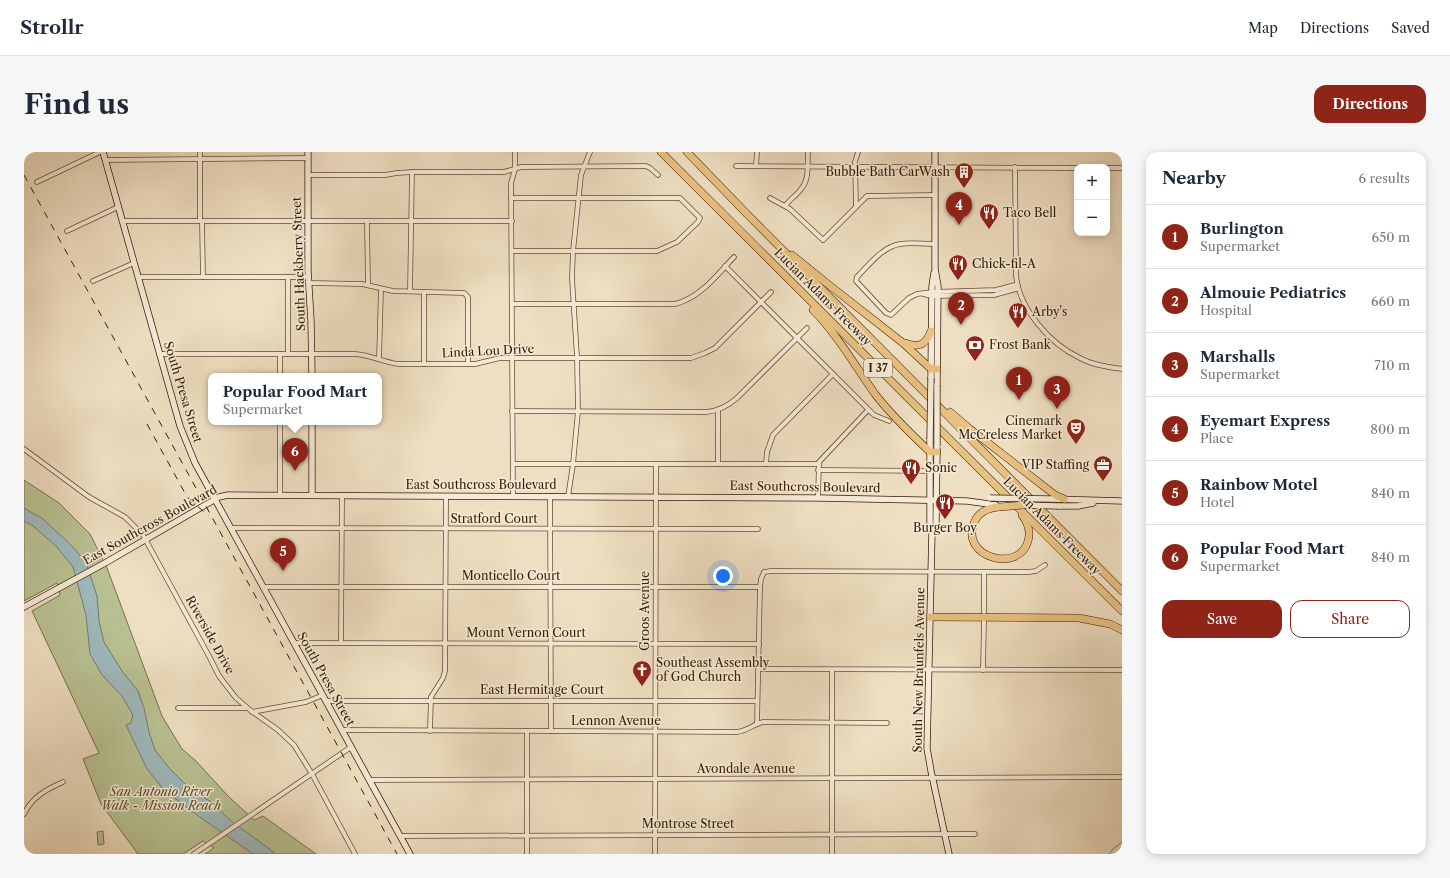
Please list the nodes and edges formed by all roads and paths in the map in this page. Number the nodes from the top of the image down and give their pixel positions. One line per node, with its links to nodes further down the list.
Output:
1 (102, 152): 13 (main road, South Presa Street); 28 (street)
2 (200, 152): 12 (street)
3 (515, 152): 24 (street)
4 (590, 152): 16 (street)
5 (661, 152): 47 (highway, Lucian Adams Freeway / I 37)
6 (687, 152): 44 (highway, Lucian Adams Freeway / I 37)
7 (756, 152): 15 (street)
8 (808, 152): 17 (street)
9 (858, 152): 18 (street)
10 (935, 152): 19 (main road, South New Braunfels Avenue)
11 (308, 155): 12 (street); 26 (main road, South Hackberry Street)
12 (200, 159): 13 (street); 37 (street)
13 (105, 160): 35 (main road, South Presa Street)
14 (736, 166): 15 (street)
15 (756, 166): 17 (street)
16 (584, 167): 24 (street); 27 (street); 31 (street)
17 (808, 167): 18 (street); 33 (street)
18 (855, 167): 19 (street); 34 (street)
19 (935, 167): 20 (street); 29 (main road, South New Braunfels Avenue)
20 (1015, 167): 21 (street); 57 (street)
21 (1074, 168)
22 (1110, 168): 23 (street)
23 (1122, 168)
24 (515, 169): 25 (street); 30 (street)
25 (412, 172): 26 (street); 41 (street)
26 (308, 175): 38 (main road, South Hackberry Street)
27 (658, 175)
28 (37, 182)
29 (935, 195): 34 (street); 43 (main road, South New Braunfels Avenue)
30 (511, 198): 31 (street); 39 (street)
31 (578, 198): 46 (street); 46 (street)
32 (770, 198): 33 (street)
33 (786, 205): 34 (street)
34 (856, 206)
35 (118, 207): 36 (main road, South Presa Street); 42 (street)
36 (122, 221): 37 (street); 49 (main road, South Presa Street)
37 (201, 221): 38 (street); 52 (street)
38 (307, 221): 40 (street); 54 (main road, South Hackberry Street)
39 (512, 221): 41 (street); 45 (street)
40 (367, 222): 41 (street); 56 (street)
41 (412, 222): 59 (street)
42 (67, 231)
43 (935, 244): 62 (main road, South New Braunfels Avenue); 62 (street)
44 (779, 246): 69 (highway); 84 (highway, Lucian Adams Freeway / I 37)
45 (512, 251): 46 (street); 64 (street)
46 (573, 251): 65 (street)
47 (761, 252): 93 (highway); 102 (highway, Lucian Adams Freeway / I 37)
48 (734, 257): 50 (street)
49 (134, 263): 51 (main road, South Presa Street); 55 (street)
50 (726, 266): 63 (street); 65 (street)
51 (138, 276): 52 (street); 70 (main road, South Presa Street)
52 (203, 277): 53 (street)
53 (288, 277): 54 (street); 72 (street)
54 (309, 280): 56 (street); 73 (main road, South Hackberry Street)
55 (93, 282)
56 (368, 285): 58 (street)
57 (1018, 286): 62 (street); 80 (street)
58 (381, 289): 59 (street); 76 (street)
59 (410, 291): 60 (street)
60 (424, 292): 77 (street); 78 (street)
61 (771, 292): 63 (street, Linda Lou Drive)
62 (935, 294): 67 (main road, South New Braunfels Avenue); 79 (main road, South New Braunfels Avenue)
63 (762, 302): 68 (street); 74 (street, Linda Lou Drive)
64 (512, 304): 65 (street); 75 (street)
65 (574, 304): 74 (street)
66 (807, 328): 68 (street)
67 (930, 331): 69 (highway); 79 (main road, South New Braunfels Avenue)
68 (797, 338): 83 (street); 85 (street)
69 (903, 343): 79 (highway)
70 (159, 354): 71 (street, Linda Lou Drive); 113 (main road, South Presa Street)
71 (280, 354): 72 (street, Linda Lou Drive); 81 (street)
72 (288, 354): 73 (street, Linda Lou Drive)
73 (312, 354): 76 (street, Linda Lou Drive); 82 (main road, South Hackberry Street)
74 (577, 357): 75 (street, Linda Lou Drive); 88 (street)
75 (512, 358): 78 (street, Linda Lou Drive); 87 (street)
76 (379, 359): 77 (street, Linda Lou Drive)
77 (424, 364): 78 (street, Linda Lou Drive)
78 (468, 364)
79 (934, 369): 93 (main road, South New Braunfels Avenue, bridge); 93 (main road, South New Braunfels Avenue, bridge)
80 (1122, 369)
81 (280, 373)
82 (312, 373)
83 (833, 374): 86 (street); 98 (street)
84 (907, 375): 112 (highway); 138 (highway, Lucian Adams Freeway / I 37)
85 (718, 410): 88 (street); 97 (street)
86 (868, 410): 89 (street); 99 (street)
87 (512, 411): 88 (street); 94 (street)
88 (578, 411): 95 (street)
89 (889, 420)
90 (280, 425): 103 (street)
91 (312, 425): 104 (main road)
92 (24, 449): 128 (street, Riverside Drive)
93 (934, 450): 101 (main road, South New Braunfels Avenue)
94 (513, 464): 95 (street); 107 (street)
95 (573, 464): 96 (street); 109 (street)
96 (656, 464): 97 (street); 110 (street, Groos Avenue)
97 (718, 464): 98 (street)
98 (766, 464): 99 (street)
99 (818, 464): 100 (street)
100 (818, 470): 101 (street); 111 (street)
101 (933, 471): 114 (main road, South New Braunfels Avenue); 115 (main road, South New Braunfels Avenue)
102 (995, 485): 120 (highway); 140 (highway, Lucian Adams Freeway / I 37)
103 (280, 495): 104 (main road, East Southcross Boulevard); 113 (main road, East Southcross Boulevard)
104 (312, 495): 105 (main road, East Southcross Boulevard)
105 (342, 495): 106 (main road, East Southcross Boulevard); 122 (street)
106 (446, 496): 107 (main road, East Southcross Boulevard); 123 (street)
107 (513, 496): 108 (main road, East Southcross Boulevard)
108 (550, 496): 109 (main road, East Southcross Boulevard); 125 (street)
109 (568, 497): 110 (main road, East Southcross Boulevard)
110 (656, 497): 111 (main road, East Southcross Boulevard); 124 (street, Groos Avenue)
111 (818, 498): 114 (main road, East Southcross Boulevard)
112 (1064, 499): 116 (main road, East Southcross Boulevard, bridge); 117 (main road, East Southcross Boulevard)
113 (215, 500): 121 (main road, South Presa Street); 128 (main road, East Southcross Boulevard)
114 (930, 501): 115 (main road, East Southcross Boulevard); 127 (main road, South New Braunfels Avenue)
115 (936, 501): 116 (main road, East Southcross Boulevard); 127 (main road, South New Braunfels Avenue)
116 (967, 501): 120 (main road, East Southcross Boulevard)
117 (1100, 501): 118 (main road, East Southcross Boulevard); 119 (main road, East Southcross Boulevard, bridge)
118 (1122, 501)
119 (1023, 505): 120 (highway, bridge)
120 (997, 506)
121 (230, 528): 122 (street, Stratford Court); 136 (main road, South Presa Street)
122 (342, 528): 123 (street, Stratford Court); 132 (street)
123 (446, 528): 125 (street, Stratford Court); 133 (street)
124 (656, 528): 125 (street, Stratford Court); 126 (street, Stratford Court); 135 (street, Groos Avenue)
125 (550, 529): 134 (street)
126 (758, 529)
127 (932, 532): 130 (main road, South New Braunfels Avenue)
128 (146, 540): 139 (main road, East Southcross Boulevard); 162 (street, Riverside Drive)
129 (1045, 565): 131 (street)
130 (931, 572): 131 (street); 137 (street); 142 (main road, South New Braunfels Avenue)
131 (984, 572): 141 (street)
132 (342, 586): 133 (street, Monticello Court); 136 (street, Monticello Court); 146 (street)
133 (446, 586): 134 (street, Monticello Court); 147 (street)
134 (550, 586): 135 (street, Monticello Court); 148 (street)
135 (656, 586): 137 (street, Monticello Court); 149 (street, Groos Avenue)
136 (263, 587): 145 (main road, South Presa Street)
137 (760, 587): 150 (street)
138 (1122, 591)
139 (24, 607)
140 (1122, 611)
141 (984, 612)
142 (930, 617): 144 (highway); 153 (main road, South New Braunfels Avenue)
143 (984, 621): 154 (street)
144 (1122, 630)
145 (294, 643): 146 (street, Mount Vernon Court); 156 (main road, South Presa Street)
146 (341, 643): 147 (street, Mount Vernon Court)
147 (446, 643): 148 (street, Mount Vernon Court); 157 (street)
148 (550, 643): 149 (street, Mount Vernon Court); 158 (street)
149 (655, 643): 150 (street, Mount Vernon Court); 159 (street, Groos Avenue)
150 (759, 644): 151 (street)
151 (758, 669): 152 (street); 160 (street)
152 (832, 670): 153 (street); 164 (street)
153 (929, 670): 154 (street); 175 (main road, South New Braunfels Avenue)
154 (983, 670): 155 (street)
155 (1122, 670)
156 (324, 698): 157 (street, East Hermitage Court); 163 (street); 167 (main road, South Presa Street)
157 (430, 700): 158 (street, East Hermitage Court); 168 (street)
158 (550, 700): 159 (street, East Hermitage Court); 170 (street)
159 (655, 700): 160 (street, East Hermitage Court); 171 (street, Groos Avenue)
160 (757, 701): 166 (street)
161 (178, 708): 162 (street)
162 (246, 708): 163 (street, Riverside Drive)
163 (252, 712): 173 (street, Riverside Drive)
164 (832, 722): 165 (street, Lennon Avenue); 166 (street, Lennon Avenue); 176 (street)
165 (887, 723)
166 (757, 724): 171 (street, Lennon Avenue)
167 (342, 730): 168 (street, Lennon Avenue); 172 (main road, South Presa Street)
168 (430, 731): 169 (street, Lennon Avenue)
169 (527, 731): 170 (street, Lennon Avenue); 178 (street)
170 (550, 731): 171 (street, Lennon Avenue)
171 (655, 732): 179 (street, Groos Avenue)
172 (351, 747): 173 (street); 177 (main road, South Presa Street)
173 (312, 774): 188 (street); 189 (street, Riverside Drive)
174 (1122, 777): 175 (street, Avondale Avenue)
175 (932, 778): 176 (street, Avondale Avenue); 182 (main road, South New Braunfels Avenue)
176 (832, 779): 179 (street, Avondale Avenue); 184 (street)
177 (370, 780): 178 (street, Avondale Avenue); 187 (main road, South Presa Street)
178 (527, 780): 179 (street, Avondale Avenue); 186 (street)
179 (655, 780): 183 (street, Groos Avenue)
180 (63, 782): 181 (street)
181 (24, 814)
182 (945, 833): 184 (street, Montrose Street); 185 (street, Montrose Street); 194 (main road, South New Braunfels Avenue)
183 (655, 834): 184 (street, Montrose Street); 186 (street, Montrose Street); 192 (street, Groos Avenue)
184 (832, 834): 193 (street)
185 (975, 834)
186 (527, 835): 187 (street, Montrose Street); 191 (street)
187 (400, 836): 190 (main road, South Presa Street)
188 (194, 854)
189 (355, 854)
190 (410, 854)
191 (527, 854)
192 (655, 854)
193 (832, 854)
194 (949, 854)

